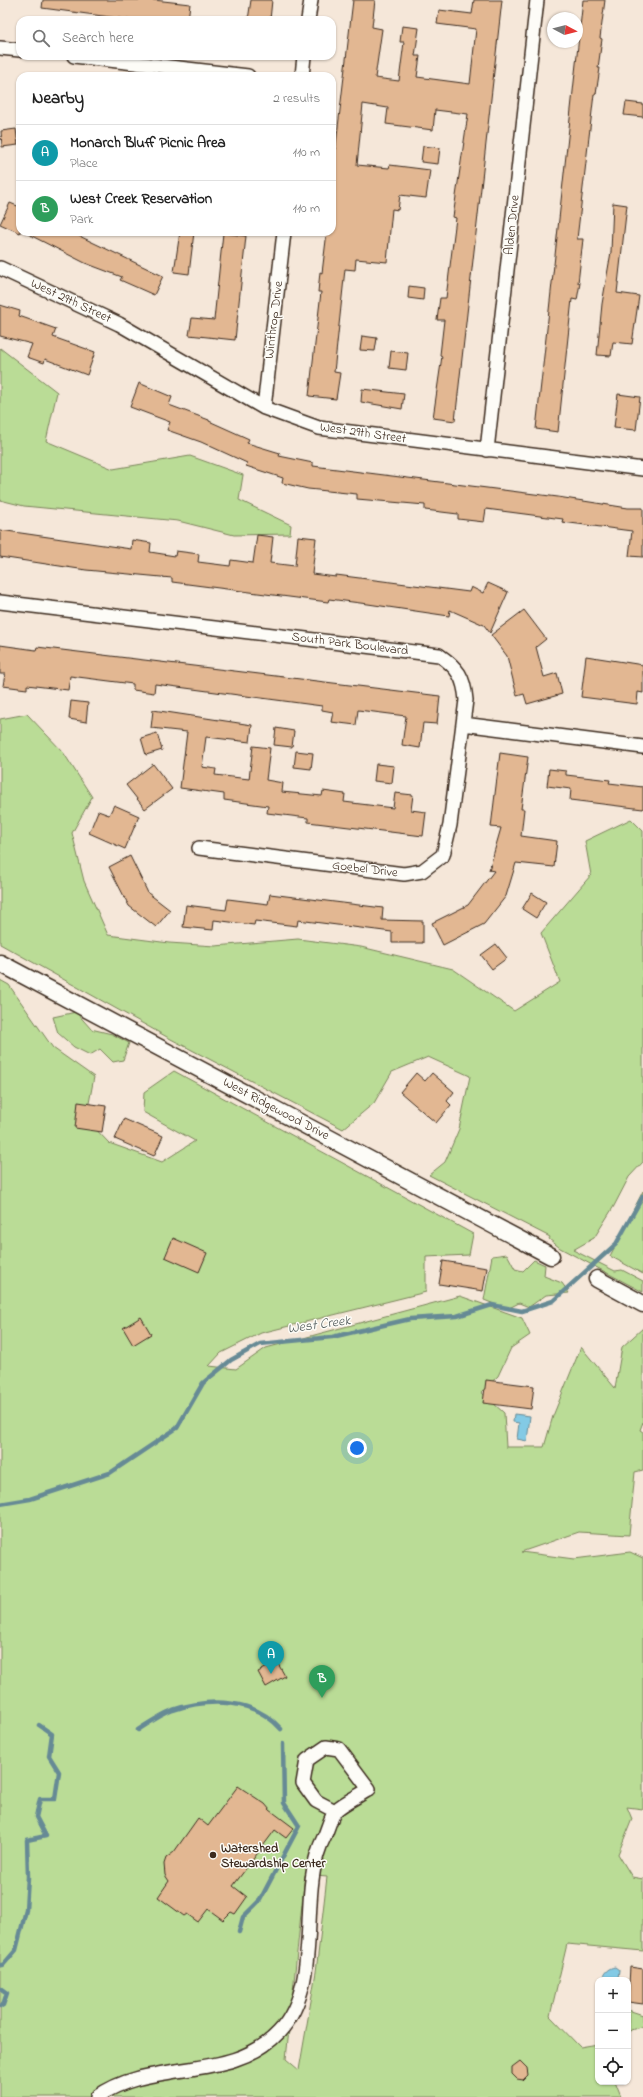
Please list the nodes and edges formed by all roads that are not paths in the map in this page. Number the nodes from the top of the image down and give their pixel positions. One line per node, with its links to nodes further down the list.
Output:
1 (310, 0): 3 (street)
2 (537, 0): 13 (street, Alden Drive)
3 (308, 16)
4 (0, 48): 5 (street)
5 (16, 50)
6 (109, 60): 8 (street)
7 (304, 60): 9 (street)
8 (213, 72)
9 (302, 72)
10 (284, 236): 12 (street, Winthrop Drive)
11 (0, 268): 12 (street, West 29th Street)
12 (264, 408): 13 (street, West 29th Street)
13 (488, 450): 14 (street, West 29th Street)
14 (643, 469)
15 (0, 602): 16 (street, South Park Boulevard)
16 (463, 724): 17 (street); 18 (street, Goebel Drive)
17 (643, 747)
18 (199, 848)
19 (0, 963): 20 (street, West Ridgewood Drive)
20 (551, 1256)
21 (597, 1279): 22 (street)
22 (643, 1304)
23 (335, 1811): 23 (street); 24 (street)
24 (96, 2097)

